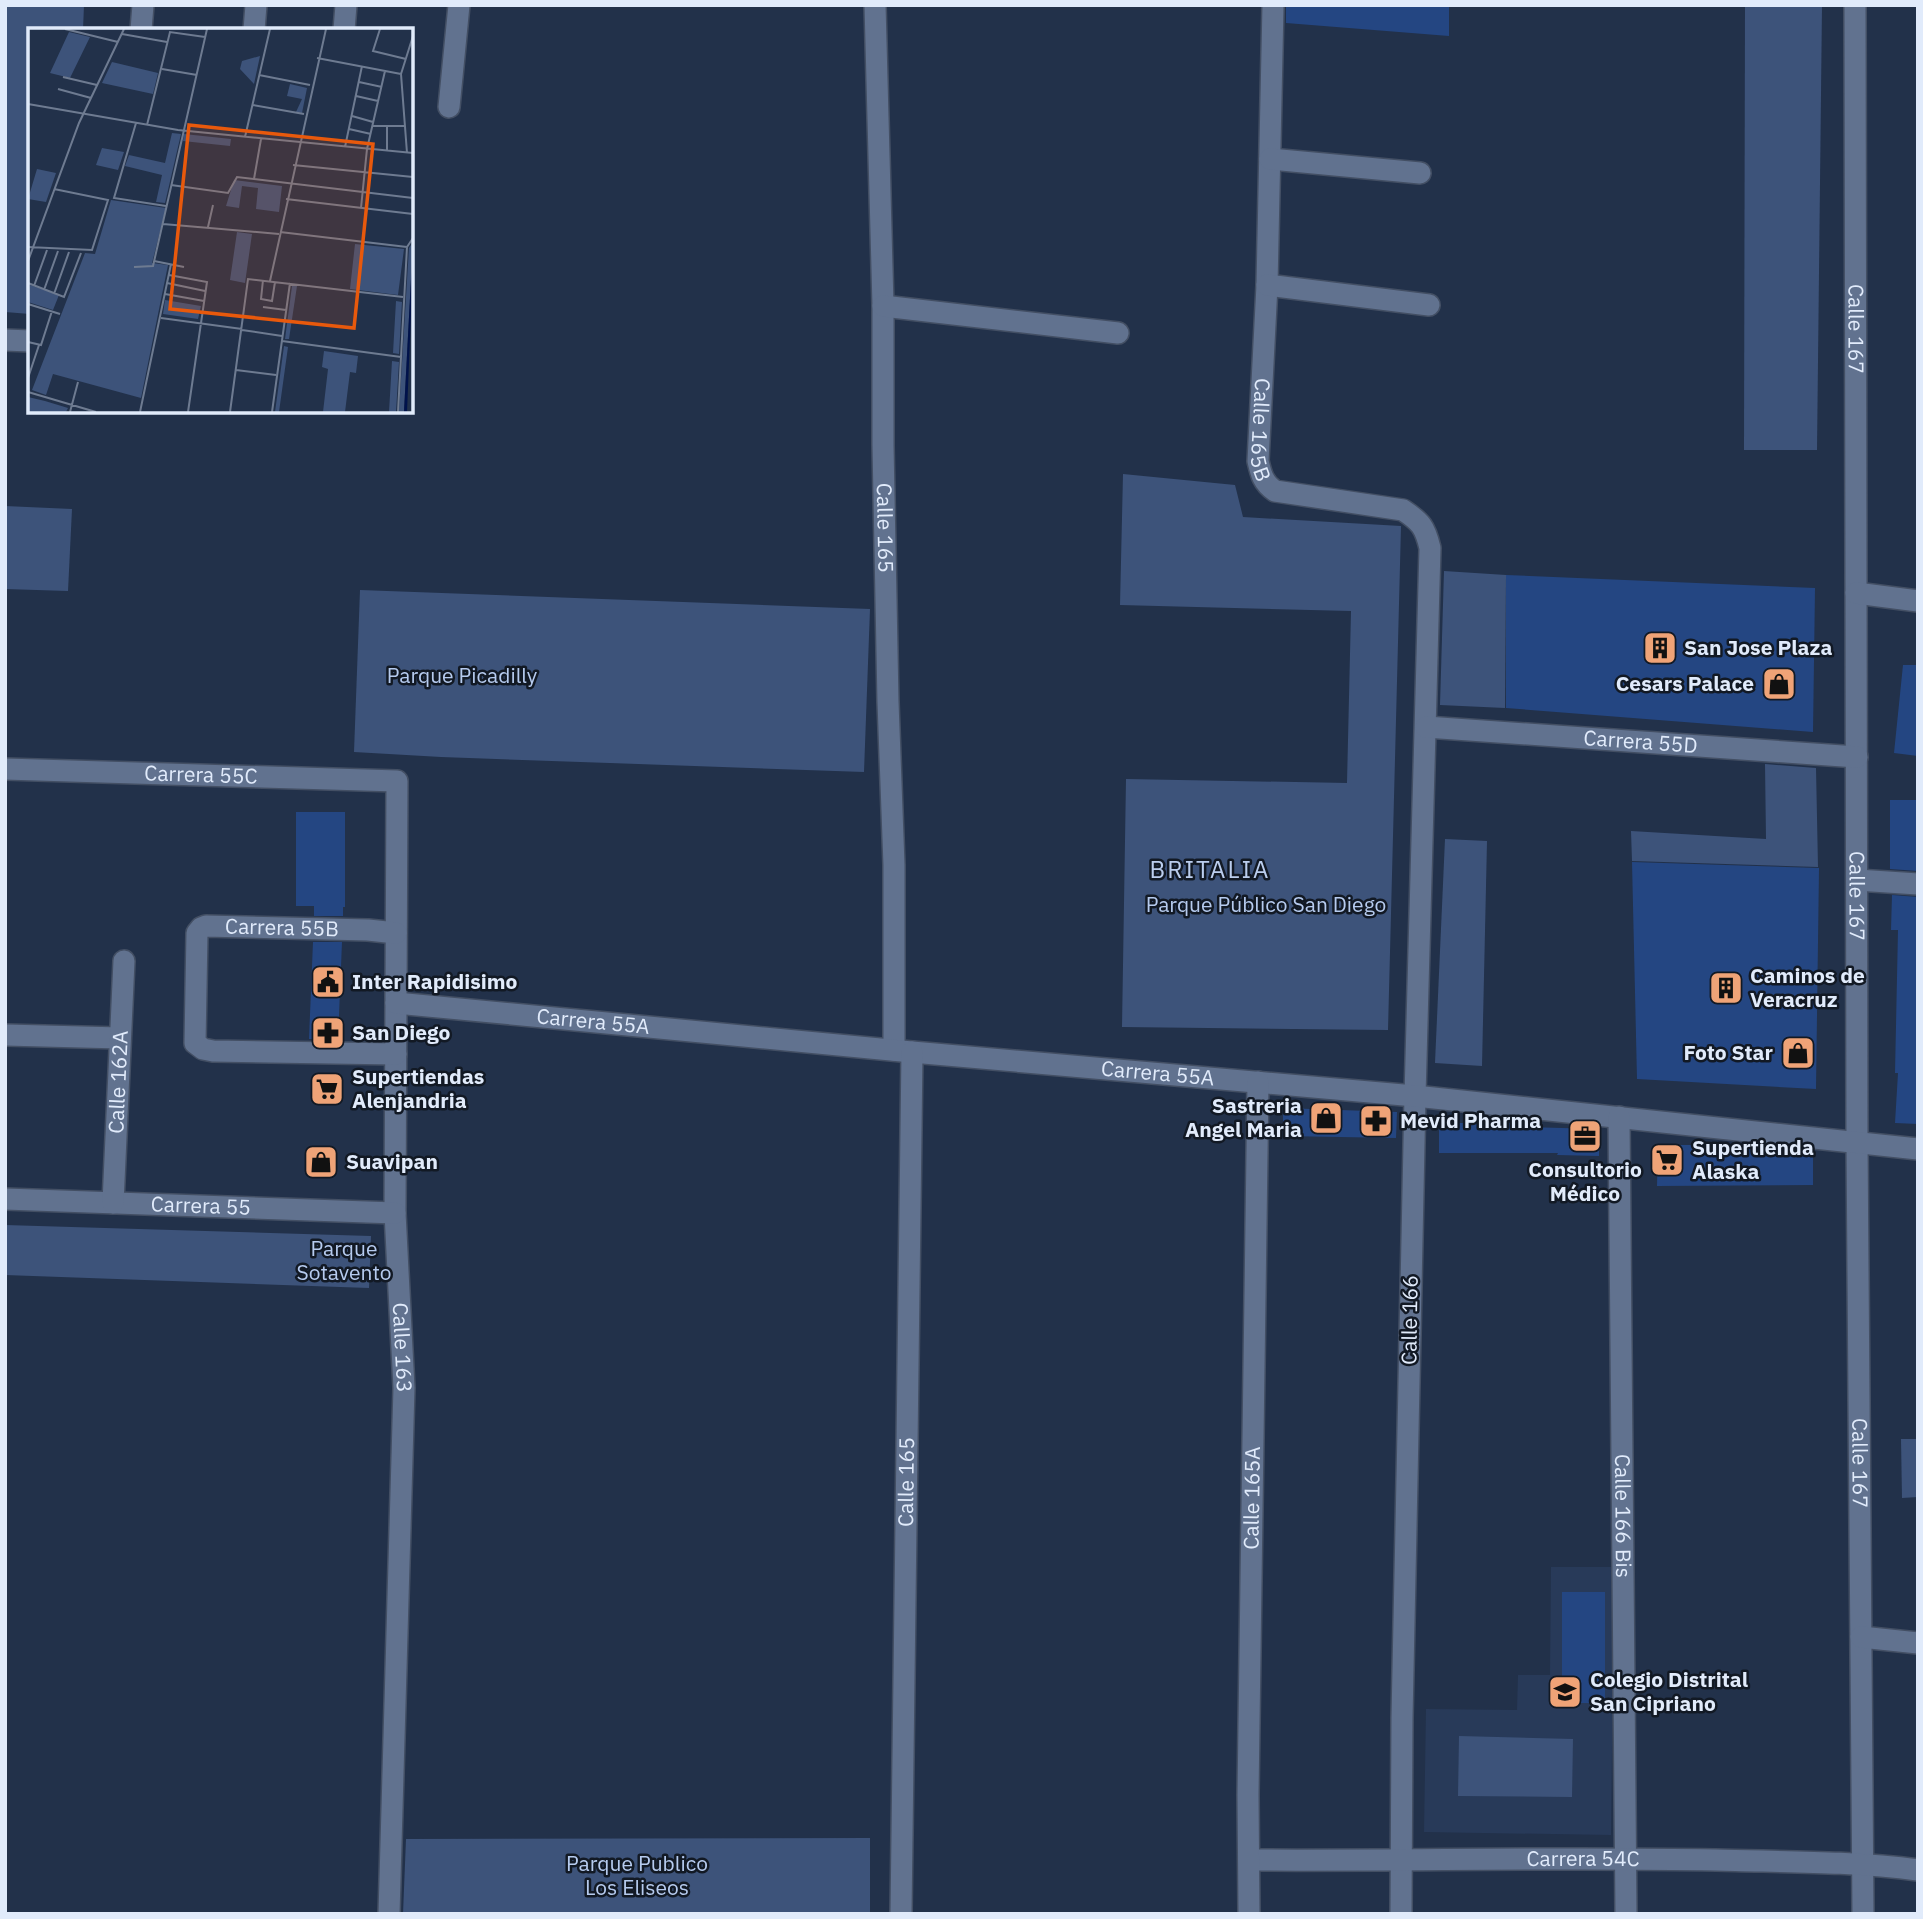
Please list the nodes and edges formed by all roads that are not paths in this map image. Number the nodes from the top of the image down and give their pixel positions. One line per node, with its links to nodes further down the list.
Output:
1 (143, 5): 8 (street)
2 (256, 5): 9 (street)
3 (346, 5): 10 (street)
4 (459, 5): 11 (street)
5 (875, 5): 16 (street, Calle 165)
6 (1273, 5): 12 (street, Calle 165B)
7 (1855, 5): 20 (street, Calle 167)
8 (141, 28)
9 (254, 28)
10 (344, 28)
11 (449, 107)
12 (1270, 159): 13 (street); 14 (street, Calle 165B)
13 (1420, 173)
14 (1267, 285): 15 (street); 22 (street, Calle 165B)
15 (1429, 305)
16 (883, 306): 17 (street); 33 (street, Calle 165)
17 (1118, 333)
18 (5, 340): 19 (street)
19 (28, 341)
20 (1856, 593): 21 (street); 23 (street, Calle 167)
21 (1918, 601)
22 (1426, 727): 23 (street, Carrera 55D); 36 (street, Calle 166)
23 (1857, 757): 26 (street, Calle 167)
24 (5, 769): 25 (street, Carrera 55C)
25 (397, 781): 28 (street, Calle 163)
26 (1857, 880): 27 (street); 38 (street, Calle 167)
27 (1918, 884)
28 (396, 933): 30 (street, Calle 163); 34 (street, Carrera 55B)
29 (124, 961): 32 (street, Calle 162A)
30 (396, 1003): 33 (street, Carrera 55A); 34 (street, Calle 163)
31 (6, 1035): 32 (street)
32 (120, 1038): 41 (street, Calle 162A)
33 (903, 1051): 35 (street, Carrera 55A); 51 (street, Calle 165)
34 (396, 1054): 42 (street, Calle 163)
35 (1258, 1082): 36 (street, Carrera 55A); 46 (street, Calle 165A)
36 (1415, 1096): 37 (street, Carrera 55A); 47 (street, Calle 166)
37 (1619, 1117): 38 (street, Carrera 55A); 45 (street, Calle 166 Bis)
38 (1857, 1142): 39 (street, Carrera 55A); 43 (street, Calle 167)
39 (1918, 1149)
40 (5, 1199): 41 (street, Carrera 55)
41 (113, 1203): 42 (street, Carrera 55)
42 (395, 1213): 50 (street, Calle 163)
43 (1861, 1637): 44 (street); 48 (street, Calle 167)
44 (1918, 1643)
45 (1626, 1858): 47 (street, Carrera 54C); 48 (street, Carrera 54C); 54 (street, Calle 166 Bis)
46 (1249, 1860): 47 (street, Carrera 54C); 52 (street, Calle 165A)
47 (1401, 1861): 53 (street, Calle 166)
48 (1863, 1864): 49 (street, Carrera 54C); 55 (street, Calle 167)
49 (1918, 1870)
50 (389, 1914)
51 (901, 1914)
52 (1249, 1914)
53 (1401, 1914)
54 (1626, 1914)
55 (1863, 1914)

